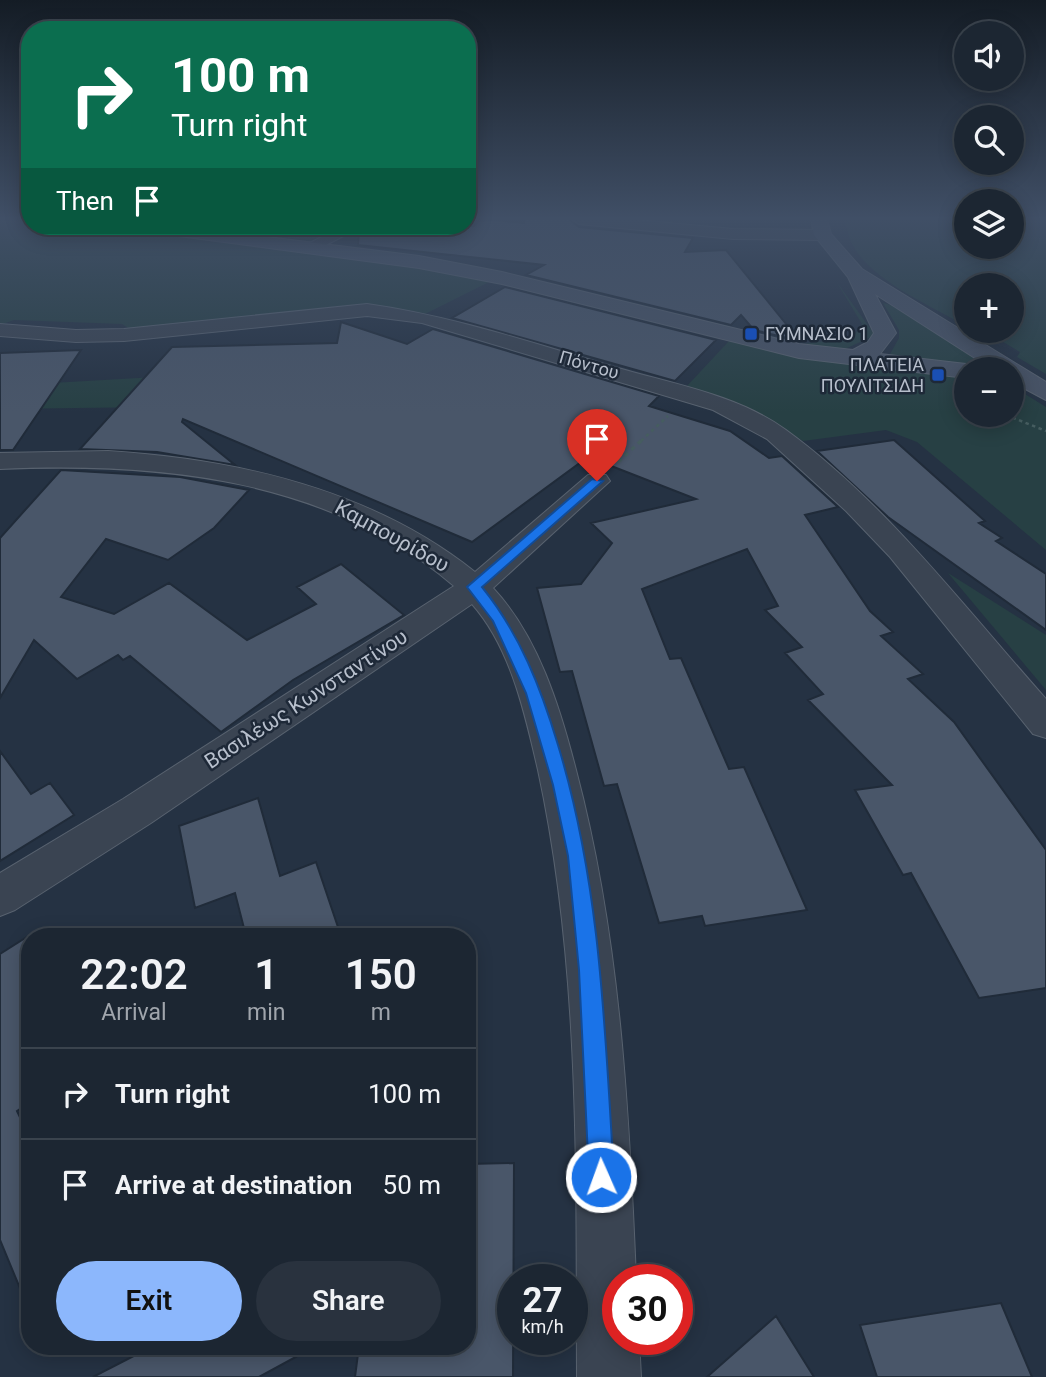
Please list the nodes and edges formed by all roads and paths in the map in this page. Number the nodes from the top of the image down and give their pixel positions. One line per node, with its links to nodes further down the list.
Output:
1 (519, 283): 6 (street)
2 (860, 283): 6 (street)
3 (871, 283): 5 (street)
4 (0, 330): 10 (street, Πόντου)
5 (987, 357)
6 (854, 359): 7 (street)
7 (954, 370)
8 (1024, 380): 9 (street)
9 (1046, 393)
10 (692, 395): 14 (path); 16 (street, Πόντου)
11 (1024, 422): 12 (path)
12 (1046, 431)
13 (0, 461): 15 (street, Καμπουρίδου)
14 (597, 481): 15 (street, Βασιλέως Κωνσταντίνου)
15 (474, 587): 17 (street, Βασιλέως Κωνσταντίνου); 18 (street, Καμπουρίδου)
16 (1046, 724)
17 (0, 896)
18 (609, 1377)

